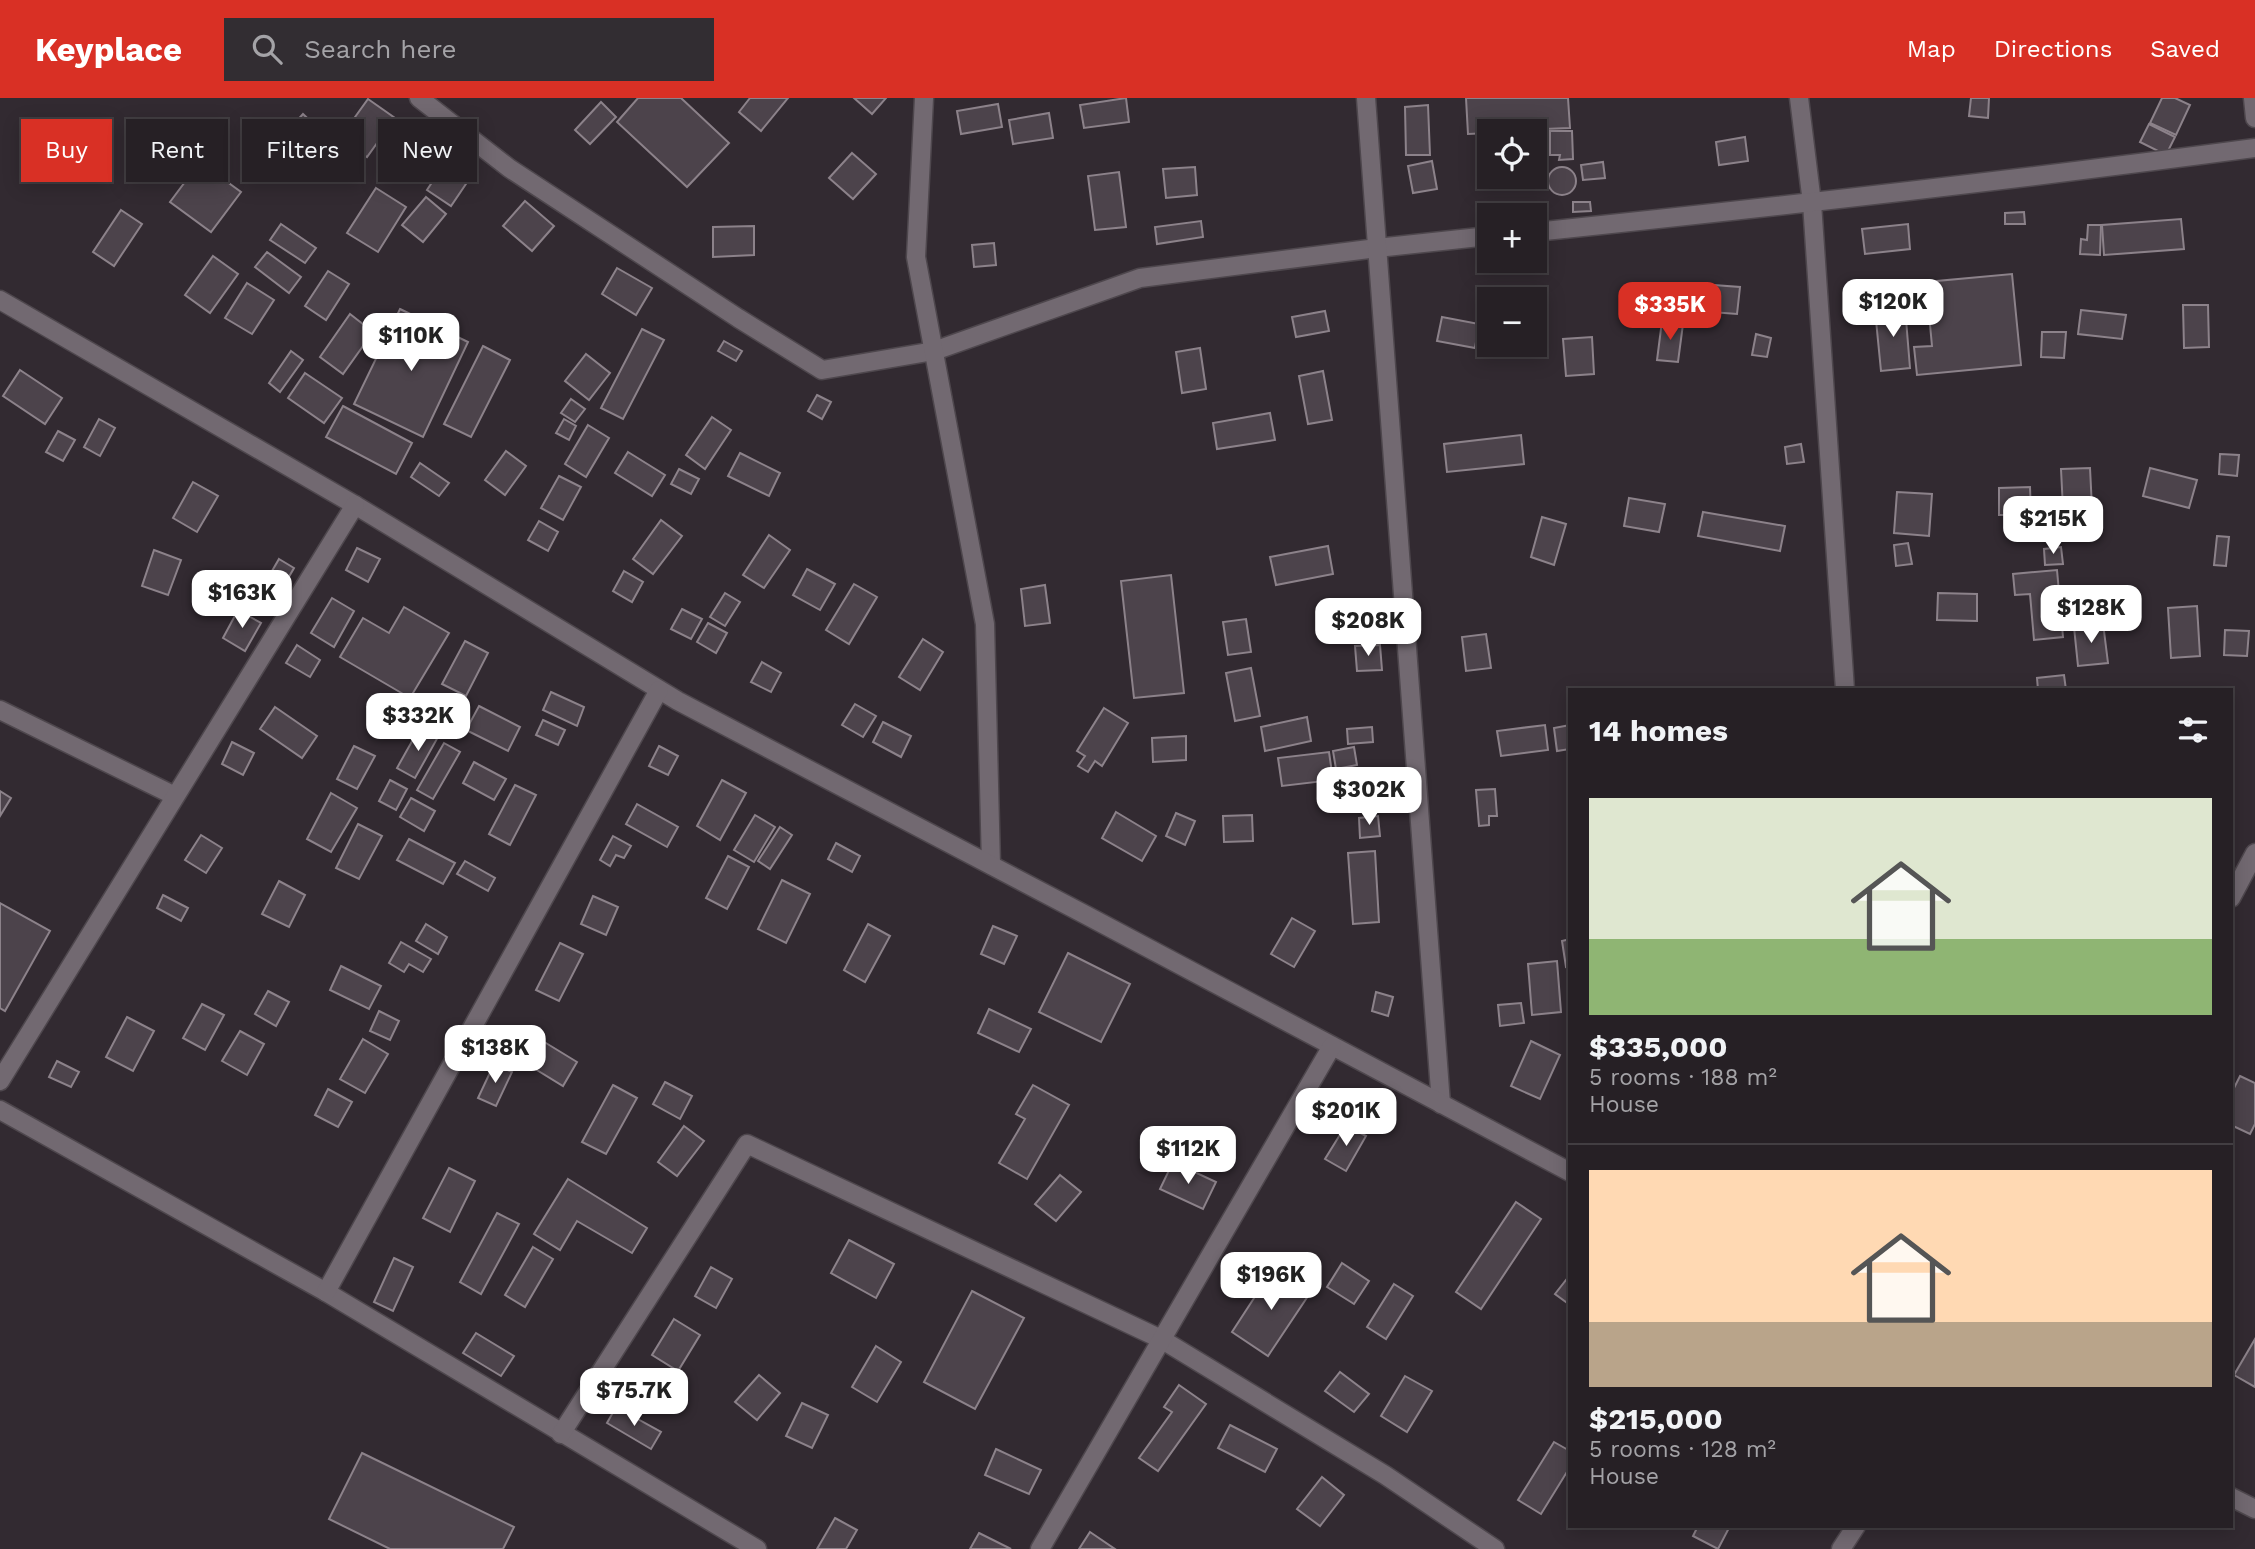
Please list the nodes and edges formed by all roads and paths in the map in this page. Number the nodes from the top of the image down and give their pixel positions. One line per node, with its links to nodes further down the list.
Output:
1 (419, 98): 13 (street)
2 (924, 98): 13 (street)
3 (1366, 98): 11 (street)
4 (1799, 98): 8 (street)
5 (2253, 98): 6 (street)
6 (2255, 118)
7 (2255, 148): 8 (street)
8 (1812, 204): 9 (street); 15 (street)
9 (1547, 231)
10 (1477, 237): 11 (street)
11 (1377, 248): 13 (street); 24 (street)
12 (2, 305): 14 (street)
13 (934, 351): 20 (street)
14 (355, 506): 16 (street); 18 (street)
15 (1845, 688)
16 (659, 690): 20 (street); 27 (street)
17 (0, 710): 18 (street)
18 (175, 796): 23 (street)
19 (2255, 853): 21 (street)
20 (991, 865): 22 (street)
21 (2233, 894)
22 (1332, 1046): 24 (street); 28 (street)
23 (0, 1081)
24 (1441, 1104): 26 (street)
25 (0, 1110): 27 (street)
26 (1568, 1171)
27 (326, 1292): 29 (street)
28 (1161, 1339): 29 (street); 34 (street); 35 (street)
29 (561, 1434): 33 (street)
30 (2233, 1498): 31 (street)
31 (2255, 1509)
32 (1855, 1528): 36 (street)
33 (757, 1549)
34 (1040, 1549)
35 (1495, 1549)
36 (1841, 1549)

